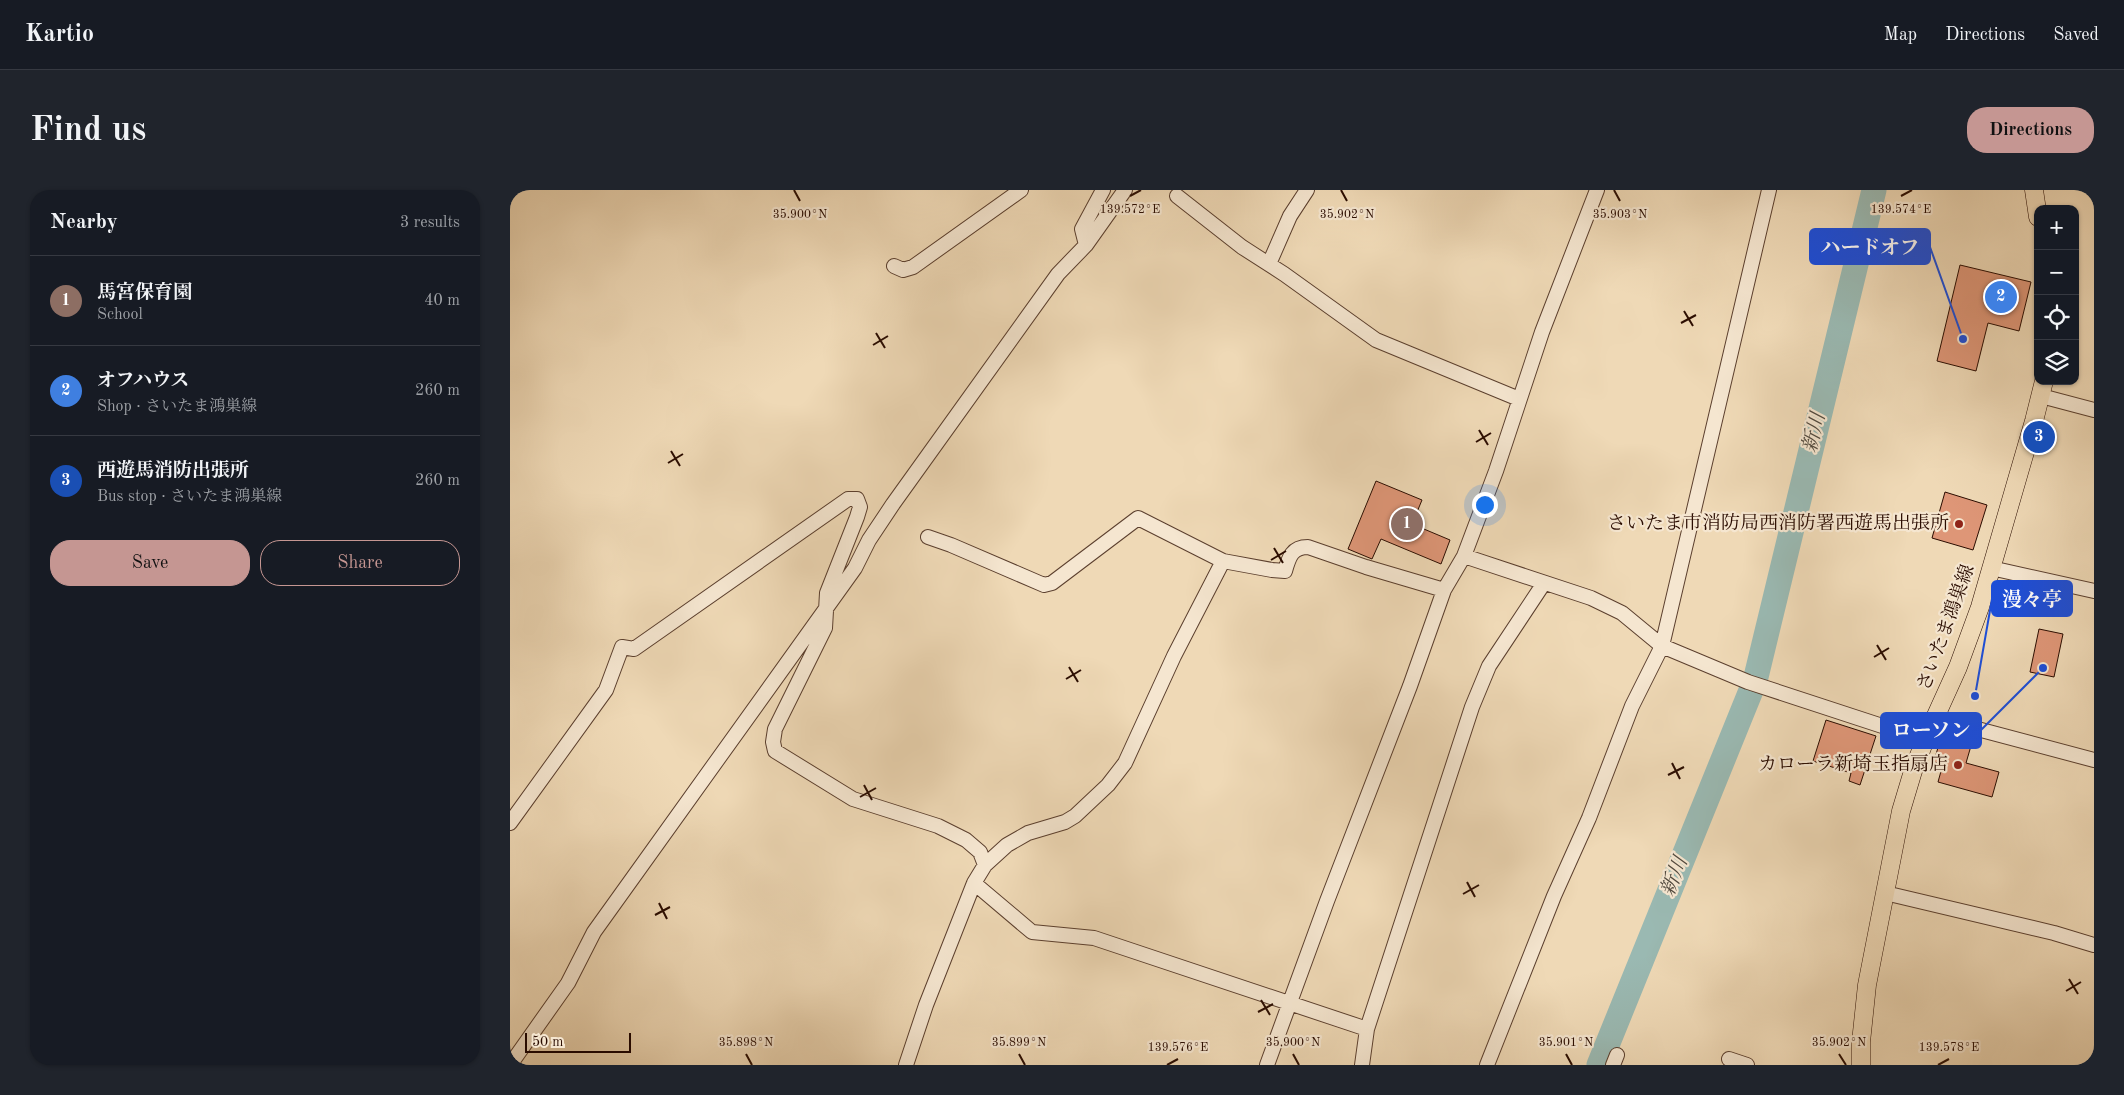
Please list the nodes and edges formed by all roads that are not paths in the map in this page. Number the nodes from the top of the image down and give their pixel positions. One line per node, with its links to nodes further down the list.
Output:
1 (1021, 190): 12 (street)
2 (1103, 190): 10 (street)
3 (1126, 190): 10 (street)
4 (1307, 190): 11 (street)
5 (1597, 190): 14 (street)
6 (1770, 190): 24 (street)
7 (2034, 190): 9 (main road)
8 (1177, 196): 11 (street)
9 (2036, 205)
10 (1086, 245): 23 (street)
11 (1269, 264): 14 (street)
12 (894, 266)
13 (2042, 389): 15 (street); 19 (main road, さいたま鴻巣線)
14 (1518, 399): 17 (street)
15 (2094, 410)
16 (928, 538): 18 (street)
17 (1464, 556): 20 (street); 21 (street)
18 (1223, 561): 21 (street); 29 (street)
19 (1991, 568): 22 (street); 25 (main road, さいたま鴻巣線)
20 (1544, 583): 24 (street); 34 (street)
21 (1444, 590): 33 (street)
22 (2094, 592)
23 (824, 611): 28 (street); 29 (street); 36 (street)
24 (1662, 646): 26 (street); 40 (street)
25 (1936, 718): 26 (main road, さいたま鴻巣線); 27 (street)
26 (1925, 740): 31 (main road, さいたま鴻巣線)
27 (2094, 760)
28 (510, 823)
29 (984, 865): 30 (street)
30 (974, 883): 33 (street); 37 (street)
31 (1885, 893): 32 (street); 42 (main road, さいたま鴻巣線)
32 (2094, 945)
33 (1288, 1003): 34 (street); 38 (street)
34 (1367, 1029): 39 (street)
35 (1729, 1059): 41 (street)
36 (510, 1065)
37 (906, 1065)
38 (1267, 1065)
39 (1362, 1065)
40 (1487, 1065)
41 (1747, 1065)
42 (1861, 1065)

